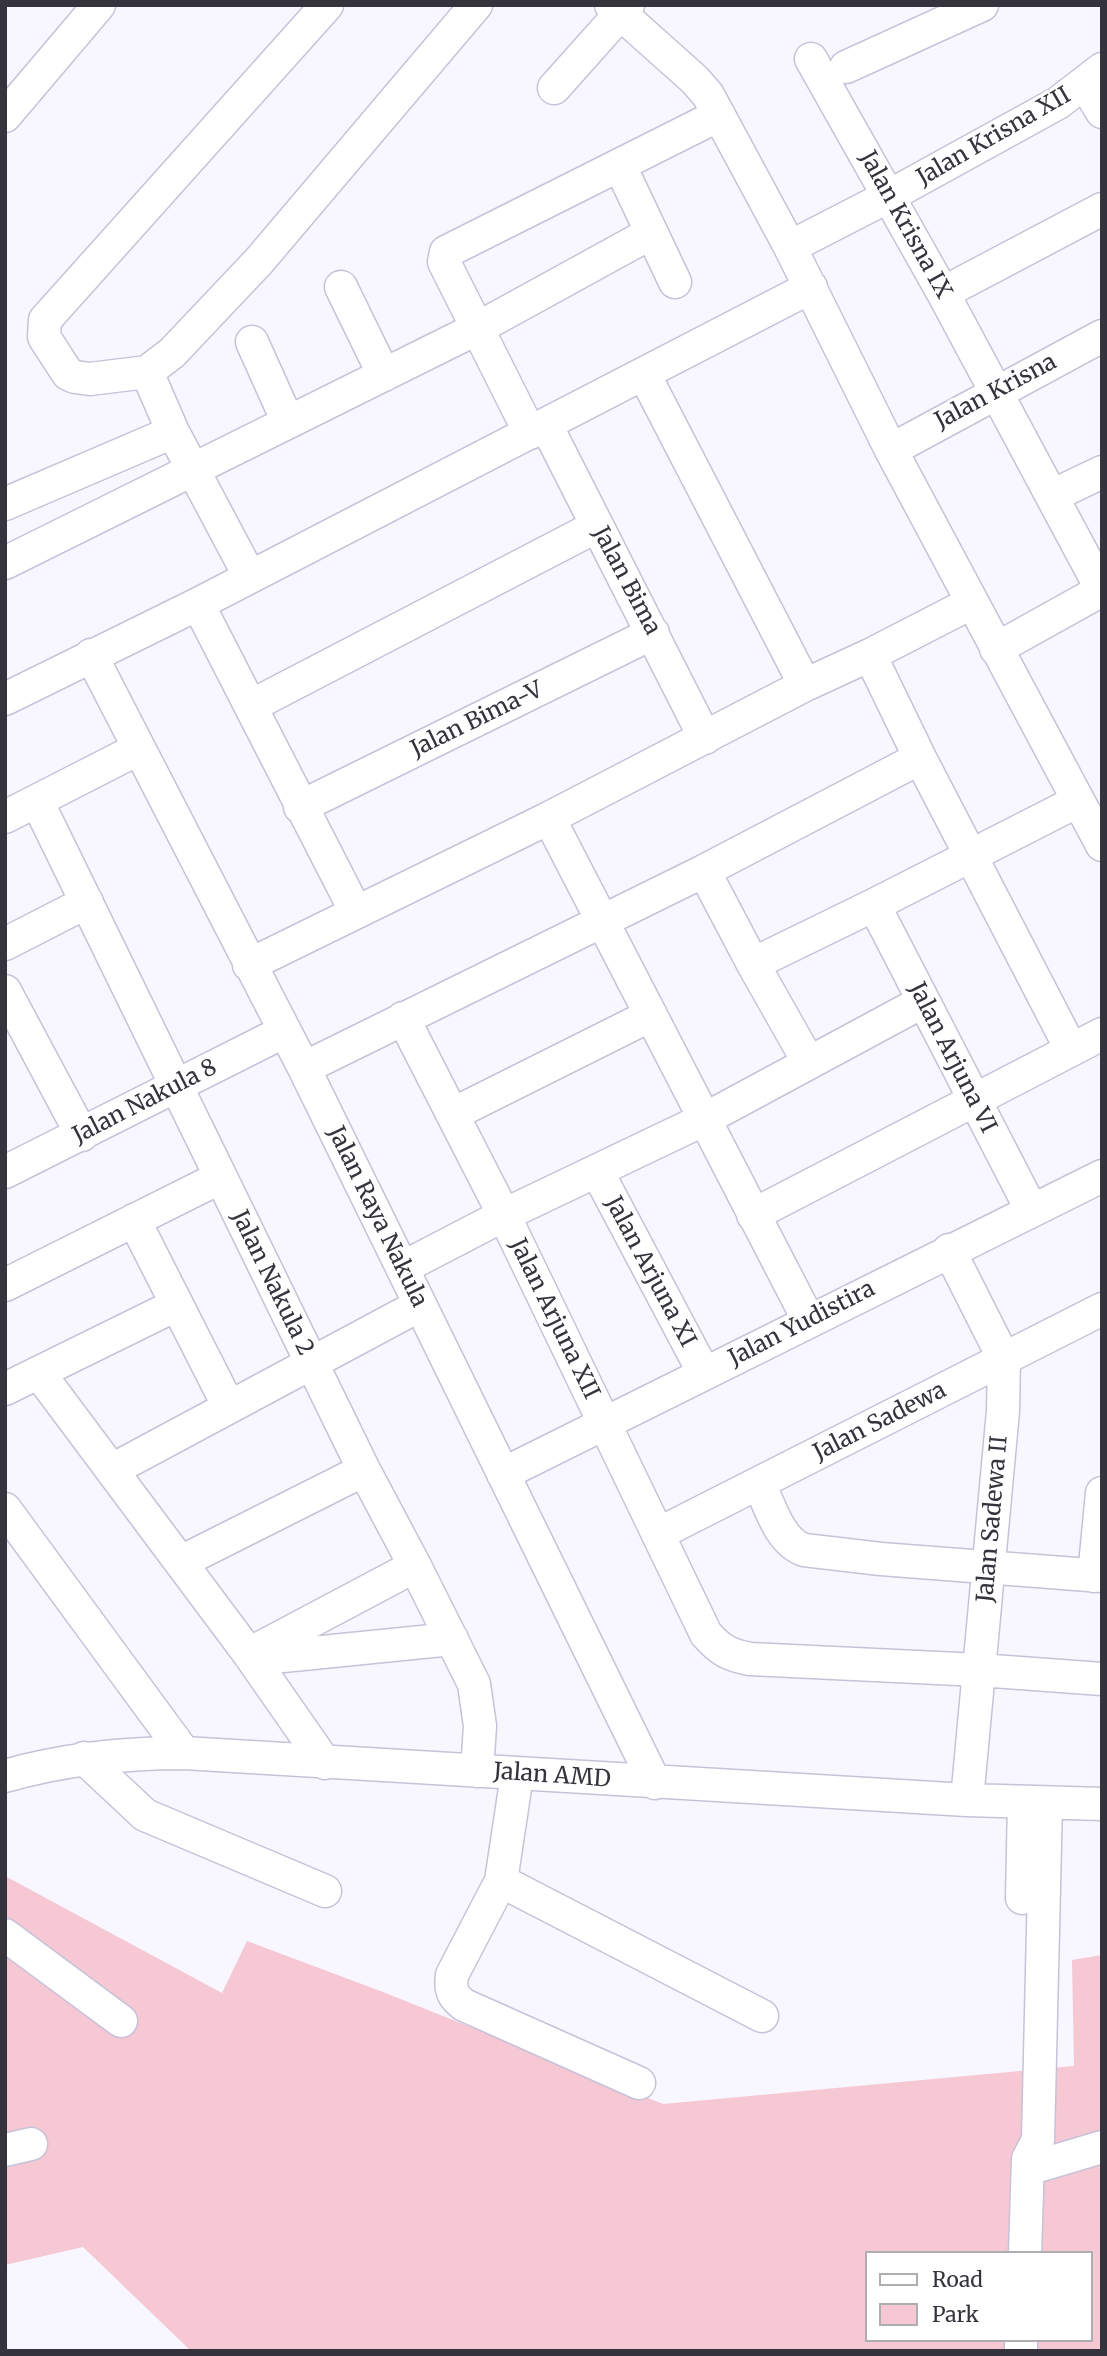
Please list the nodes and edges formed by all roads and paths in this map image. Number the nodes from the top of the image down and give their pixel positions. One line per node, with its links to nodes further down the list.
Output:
1 (99, 5): 12 (street)
2 (327, 5): 25 (street)
3 (477, 5): 25 (street)
4 (982, 5): 7 (street)
5 (620, 8): 9 (street); 11 (street)
6 (811, 59): 14 (street, Jalan Krisna IX)
7 (846, 67)
8 (1093, 76): 10 (street); 14 (street, Jalan Krisna XII)
9 (554, 88)
10 (1102, 112)
11 (719, 115): 13 (street); 17 (street)
12 (5, 116)
13 (620, 166): 16 (street); 22 (street, Jalan Bima)
14 (889, 196): 17 (street, Jalan Krisna XII); 21 (street, Jalan Krisna IX)
15 (1102, 209): 21 (street)
16 (651, 233): 18 (street); 22 (street)
17 (790, 247): 20 (street)
18 (675, 282)
19 (341, 287): 27 (street)
20 (811, 288): 26 (street); 32 (street)
21 (943, 293): 28 (street, Jalan Krisna IX)
22 (478, 328): 27 (street); 30 (street, Jalan Bima)
23 (1102, 336): 28 (street, Jalan Krisna)
24 (252, 342): 29 (street)
25 (147, 372): 31 (street)
26 (644, 374): 30 (street); 47 (street)
27 (384, 375): 29 (street)
28 (996, 391): 32 (street, Jalan Krisna); 35 (street, Jalan Krisna IX)
29 (288, 422): 33 (street)
30 (538, 429): 37 (street, Jalan Bima); 39 (street)
31 (173, 432): 33 (street); 36 (street)
32 (891, 450): 41 (street)
33 (192, 469): 38 (street); 39 (street)
34 (1102, 472): 35 (street)
35 (1052, 496): 40 (street, Jalan Krisna IX)
36 (5, 505)
37 (597, 526): 43 (street, Jalan Bima); 49 (street)
38 (5, 563)
39 (250, 577): 42 (street)
40 (1102, 590): 44 (street)
41 (971, 603): 44 (street); 45 (street)
42 (198, 604): 46 (street); 49 (street)
43 (653, 632): 50 (street, Jalan Bima); 55 (street, Jalan Bima-V)
44 (996, 649): 54 (street)
45 (870, 655): 47 (street); 52 (street)
46 (91, 656): 48 (street); 51 (street, Jalan Raya Nakula)
47 (805, 685): 50 (street)
48 (5, 699)
49 (251, 706): 55 (street)
50 (705, 738): 57 (street)
51 (138, 749): 53 (street); 67 (street, Jalan Raya Nakula)
52 (920, 758): 59 (street); 60 (street)
53 (37, 801): 56 (street); 61 (street, Jalan Nakula 2)
54 (1078, 801): 58 (street); 59 (street)
55 (300, 807): 63 (street)
56 (5, 817)
57 (549, 818): 63 (street); 64 (street)
58 (1102, 845)
59 (972, 855): 62 (street); 75 (street)
60 (704, 871): 64 (street); 66 (street)
61 (87, 902): 65 (street); 78 (street, Jalan Nakula 2)
62 (874, 905): 66 (street); 69 (street, Jalan Arjuna VI)
63 (356, 912): 67 (street)
64 (603, 920): 70 (street); 71 (street)
65 (5, 944)
66 (752, 964): 76 (street)
67 (249, 965): 72 (street, Jalan Raya Nakula)
68 (5, 991): 74 (street)
69 (922, 1002): 76 (street); 79 (street, Jalan Arjuna VI)
70 (651, 1015): 80 (street); 81 (street)
71 (403, 1018): 77 (street); 80 (street, Jalan Arjuna XII)
72 (285, 1031): 77 (street, Jalan Raya Nakula); 78 (street, Jalan Nakula 8)
73 (1102, 1034): 75 (street)
74 (18, 1045): 82 (street)
75 (1071, 1049): 79 (street)
76 (809, 1063): 81 (street)
77 (304, 1068): 92 (street, Jalan Raya Nakula)
78 (177, 1085): 82 (street, Jalan Nakula 8); 86 (street, Jalan Nakula 2)
79 (975, 1101): 87 (street, Jalan Arjuna VI); 89 (street)
80 (453, 1114): 88 (street, Jalan Arjuna XII)
81 (705, 1119): 83 (street); 89 (street)
82 (82, 1135): 84 (street, Jalan Nakula 8)
83 (597, 1171): 88 (street); 101 (street, Jalan Arjuna XI)
84 (5, 1172)
85 (1102, 1176): 87 (street, Jalan Yudistira)
86 (221, 1177): 90 (street); 99 (street, Jalan Nakula 2)
87 (1031, 1209): 91 (street, Jalan Yudistira)
88 (504, 1215): 92 (street); 104 (street, Jalan Arjuna XII)
89 (753, 1215): 97 (street)
90 (134, 1220): 93 (street); 94 (street)
91 (949, 1250): 97 (street, Jalan Yudistira); 98 (street, Jalan Sadewa II)
92 (402, 1269): 95 (street, Jalan Raya Nakula)
93 (5, 1285)
94 (176, 1305): 100 (street); 103 (street)
95 (420, 1305): 99 (street); 107 (street, Jalan Raya Nakula)
96 (1102, 1309): 98 (street, Jalan Sadewa)
97 (809, 1321): 101 (street, Jalan Yudistira)
98 (1004, 1359): 108 (street, Jalan Sadewa); 114 (street, Jalan Sadewa II)
99 (310, 1362): 103 (street); 106 (street, Jalan Nakula 2)
100 (39, 1373): 102 (street); 105 (street)
101 (704, 1373): 104 (street, Jalan Yudistira)
102 (6, 1386)
103 (229, 1407): 105 (street)
104 (604, 1423): 107 (street, Jalan Yudistira); 111 (street, Jalan Arjuna XII)
105 (111, 1470): 112 (street)
106 (364, 1470): 112 (street); 113 (street, Jalan Nakula 2)
107 (503, 1474): 126 (street, Jalan Raya Nakula)
108 (759, 1483): 111 (street, Jalan Sadewa); 114 (street)
109 (1102, 1493): 115 (street)
110 (5, 1509): 120 (street)
111 (658, 1534): 118 (street, Jalan Arjuna XII)
112 (181, 1562): 117 (street)
113 (415, 1566): 116 (street, Jalan Nakula 2); 117 (street)
114 (989, 1567): 115 (street); 118 (street, Jalan Sadewa II)
115 (1098, 1576)
116 (452, 1639): 117 (street); 123 (street, Jalan Nakula 2)
117 (251, 1656): 122 (street)
118 (979, 1670): 119 (street, Jalan Arjuna XII); 127 (street, Jalan Sadewa II)
119 (1102, 1679)
120 (184, 1753): 121 (street, Jalan AMD); 122 (street, Jalan AMD)
121 (85, 1758): 125 (street, Jalan AMD); 131 (street)
122 (325, 1763): 123 (street, Jalan AMD)
123 (477, 1771): 124 (street, Jalan AMD)
124 (517, 1775): 126 (street, Jalan AMD); 130 (street)
125 (5, 1776)
126 (655, 1783): 127 (street, Jalan AMD)
127 (967, 1800): 128 (street, Jalan AMD)
128 (1035, 1802): 129 (street, Jalan AMD); 137 (street)
129 (1102, 1804)
130 (500, 1881): 133 (street); 135 (street)
131 (325, 1891)
132 (5, 1934): 134 (street)
133 (762, 2016)
134 (121, 2021)
135 (639, 2083)
136 (1102, 2147): 137 (street)
137 (1028, 2164): 138 (street)
138 (1025, 2251)

